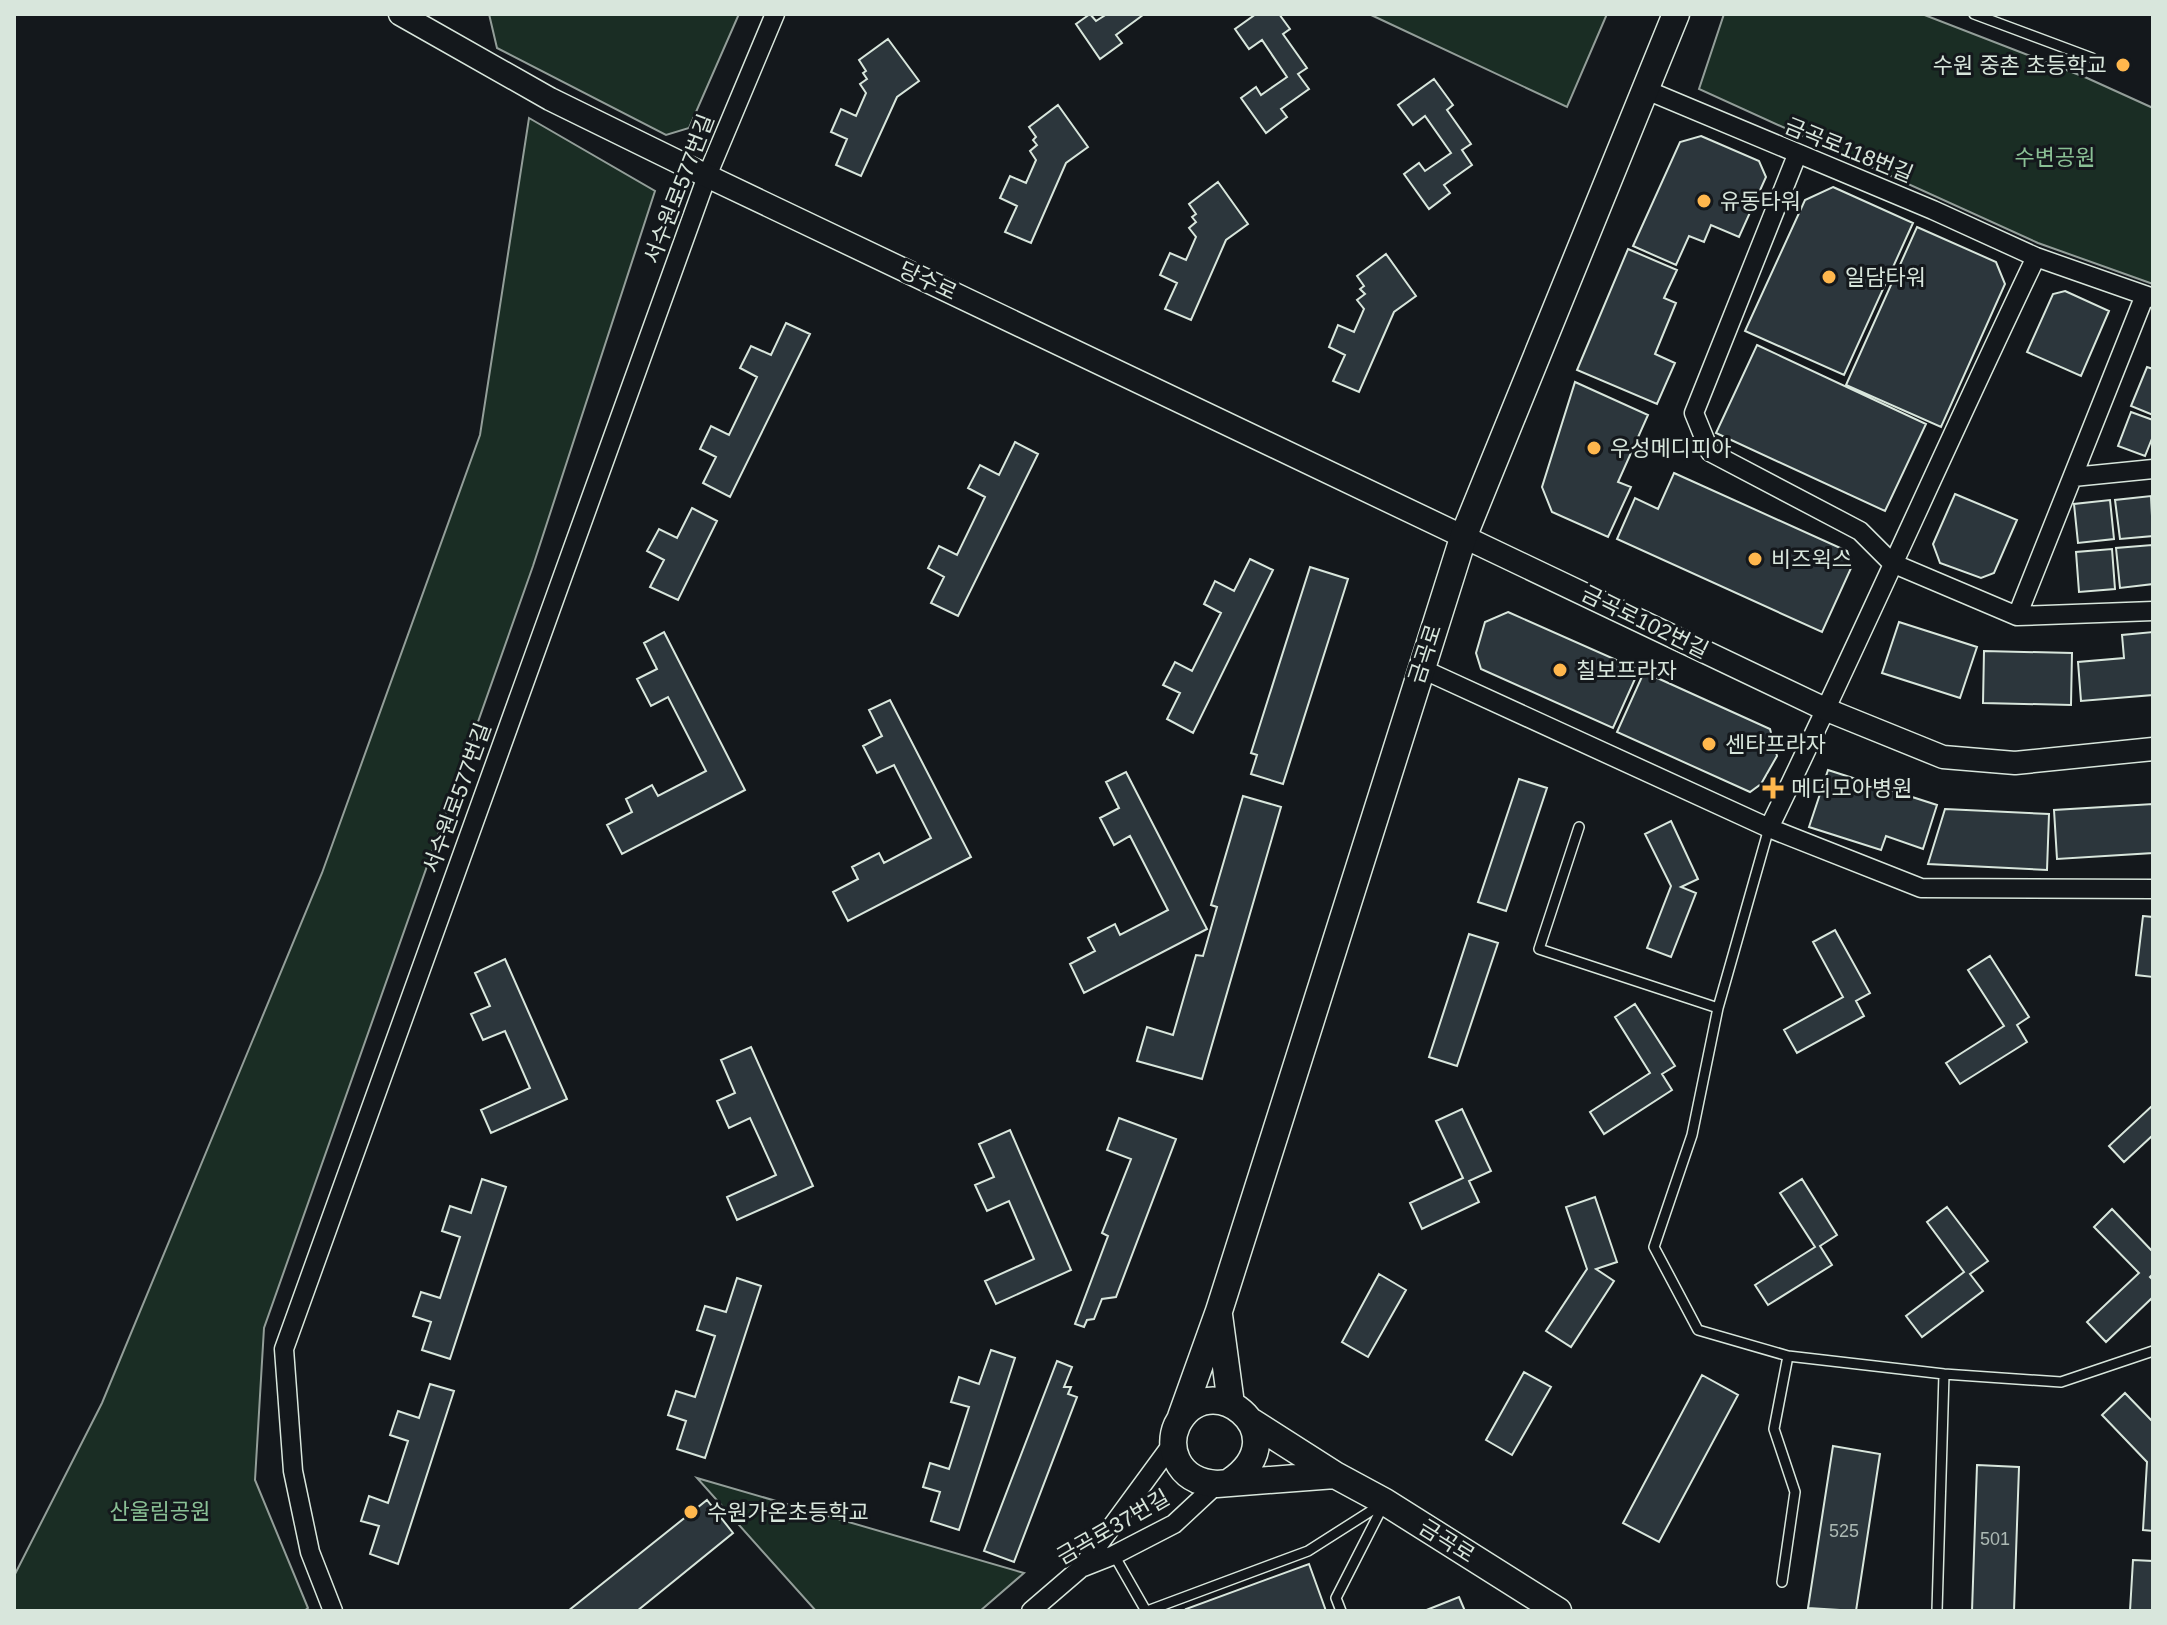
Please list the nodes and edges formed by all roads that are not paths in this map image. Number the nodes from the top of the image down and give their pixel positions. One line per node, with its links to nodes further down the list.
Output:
1 (400, 14): 8 (street, 당수로)
2 (775, 14): 8 (street, 서수원로577번길)
3 (1676, 14): 6 (main road, 금곡로)
4 (1974, 14): 5 (lane)
5 (2092, 58)
6 (1644, 89): 7 (street, 금곡로118번길); 13 (main road, 금곡로)
7 (1797, 155): 9 (street, 금곡로118번길); 14 (street)
8 (707, 176): 13 (street, 당수로); 38 (street, 서수원로577번길)
9 (2036, 257): 10 (street, 금곡로118번길); 14 (street)
10 (2149, 297): 12 (street, 금곡로118번길)
11 (2153, 469): 12 (street)
12 (2073, 477): 16 (street, 금곡로118번길)
13 (1464, 535): 17 (main road, 금곡로); 18 (street, 금곡로102번길)
14 (1892, 563): 16 (street); 18 (street)
15 (2153, 611): 16 (street)
16 (2017, 616)
17 (1420, 668): 21 (street); 24 (main road, 금곡로)
18 (1827, 710): 19 (street, 금곡로102번길); 21 (street)
19 (2153, 749)
20 (1579, 827): 23 (lane)
21 (1769, 828): 22 (street); 23 (lane)
22 (2153, 889)
23 (1718, 1008): 26 (lane)
24 (1219, 1311): 28 (main road, 금곡로); 29 (main road, 금곡로)
25 (2153, 1351): 27 (lane)
26 (1788, 1356): 27 (lane); 37 (lane)
27 (1944, 1374): 43 (lane)
28 (1231, 1404): 29 (main road); 30 (main road)
29 (1181, 1417): 31 (main road)
30 (1252, 1422): 32 (main road, 금곡로); 33 (main road)
31 (1173, 1443): 33 (main road); 36 (street)
32 (1335, 1475): 33 (main road); 34 (main road, 금곡로)
33 (1224, 1482): 35 (street, 금곡로37번길)
34 (1385, 1502): 40 (lane); 41 (lane); 42 (main road, 금곡로)
35 (1114, 1555): 36 (street, 금곡로37번길); 40 (lane)
36 (1081, 1568): 39 (street, 금곡로37번길)
37 (1782, 1582)
38 (333, 1611)
39 (1031, 1611)
40 (1146, 1611)
41 (1341, 1611)
42 (1558, 1611)
43 (1937, 1611)

